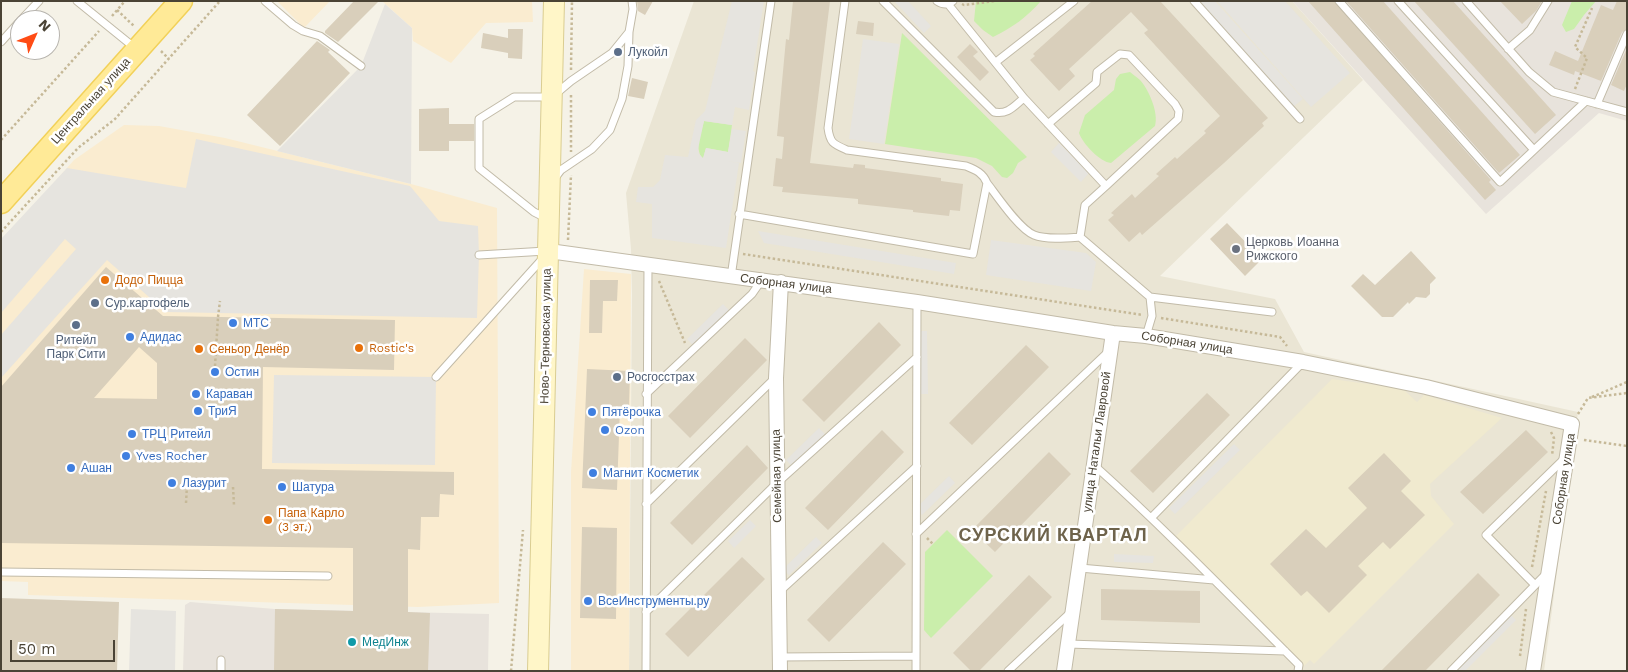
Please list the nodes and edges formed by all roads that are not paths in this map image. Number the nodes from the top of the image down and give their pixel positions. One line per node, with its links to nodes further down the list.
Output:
1 (77, 1): 22 (lane)
2 (181, 1): 22 (main road, Центральная улица)
3 (265, 1): 24 (lane)
4 (554, 1): 25 (main road, Ново-Терновская улица)
5 (632, 1): 17 (lane)
6 (771, 1): 37 (lane)
7 (845, 1): 33 (lane)
8 (883, 1): 26 (lane)
9 (937, 1): 16 (lane)
10 (1074, 1): 23 (lane)
11 (1194, 1): 30 (lane)
12 (1339, 1): 32 (lane)
13 (1398, 1): 32 (lane)
14 (1466, 1): 21 (lane)
15 (1548, 1): 21 (lane)
16 (951, 3): 23 (lane)
17 (629, 32): 25 (lane); 34 (lane)
18 (10, 33): 20 (lane)
19 (1627, 34): 28 (lane)
20 (1, 42)
21 (1508, 49): 27 (lane)
22 (138, 50): 36 (main road, Центральная улица)
23 (996, 62): 26 (lane)
24 (361, 66)
25 (552, 97): 34 (main road, Ново-Терновская улица); 38 (lane)
26 (1024, 98): 31 (lane)
27 (1586, 101): 28 (lane); 32 (lane)
28 (1597, 104): 29 (lane)
29 (1627, 112)
30 (1300, 119)
31 (1048, 124): 35 (lane); 35 (lane)
32 (1534, 150)
33 (988, 183): 37 (lane); 39 (lane)
34 (550, 184): 38 (main road, Ново-Терновская улица)
35 (1106, 186): 39 (lane)
36 (1, 202)
37 (739, 214): 43 (lane)
38 (550, 220): 40 (main road, Ново-Терновская улица)
39 (1080, 237): 46 (lane)
40 (558, 252): 41 (lane); 42 (street, Соборная улица); 54 (lane); 79 (main road, Ново-Терновская улица)
41 (479, 255)
42 (648, 265): 43 (street, Соборная улица); 56 (lane)
43 (731, 277): 44 (street, Соборная улица)
44 (761, 280): 45 (street, Соборная улица); 56 (lane)
45 (781, 282): 47 (street, Соборная улица); 55 (street, Семейная улица)
46 (1150, 297): 48 (lane); 50 (lane)
47 (917, 302): 49 (street, Соборная улица); 52 (lane)
48 (1272, 312)
49 (1112, 333): 50 (street, Соборная улица); 51 (street, улица Натальи Лавровой)
50 (1146, 336): 53 (street, Соборная улица)
51 (1109, 352): 58 (street, улица Натальи Лавровой); 63 (lane)
52 (917, 357): 59 (lane); 60 (lane)
53 (1300, 361): 57 (street, Соборная улица); 62 (lane)
54 (436, 377)
55 (776, 378): 60 (street, Семейная улица); 61 (lane)
56 (646, 394): 61 (lane)
57 (1568, 455): 65 (street, Соборная улица); 69 (lane)
58 (1093, 465): 62 (lane); 64 (street, улица Натальи Лавровой)
59 (917, 466): 63 (lane); 70 (lane)
60 (776, 484): 70 (street, Семейная улица); 72 (lane)
61 (646, 504): 72 (lane)
62 (1152, 517): 68 (lane)
63 (916, 534): 75 (lane)
64 (1080, 568): 68 (lane); 71 (street, улица Натальи Лавровой)
65 (1549, 571): 69 (lane); 86 (street, Соборная улица)
66 (1, 572): 67 (lane)
67 (328, 576)
68 (1214, 580): 74 (lane)
69 (1533, 582): 85 (lane)
70 (778, 592): 77 (street, Семейная улица)
71 (1073, 610): 73 (street, улица Натальи Лавровой); 82 (lane)
72 (646, 612): 80 (lane)
73 (1068, 644): 74 (lane); 83 (street, улица Натальи Лавровой)
74 (1285, 652): 84 (lane)
75 (916, 656): 77 (lane); 81 (lane)
76 (221, 660): 78 (lane)
77 (780, 664)
78 (221, 671)
79 (538, 671)
80 (646, 671)
81 (916, 671)
82 (1008, 671)
83 (1064, 671)
84 (1298, 671)
85 (1451, 671)
86 (1533, 671)

